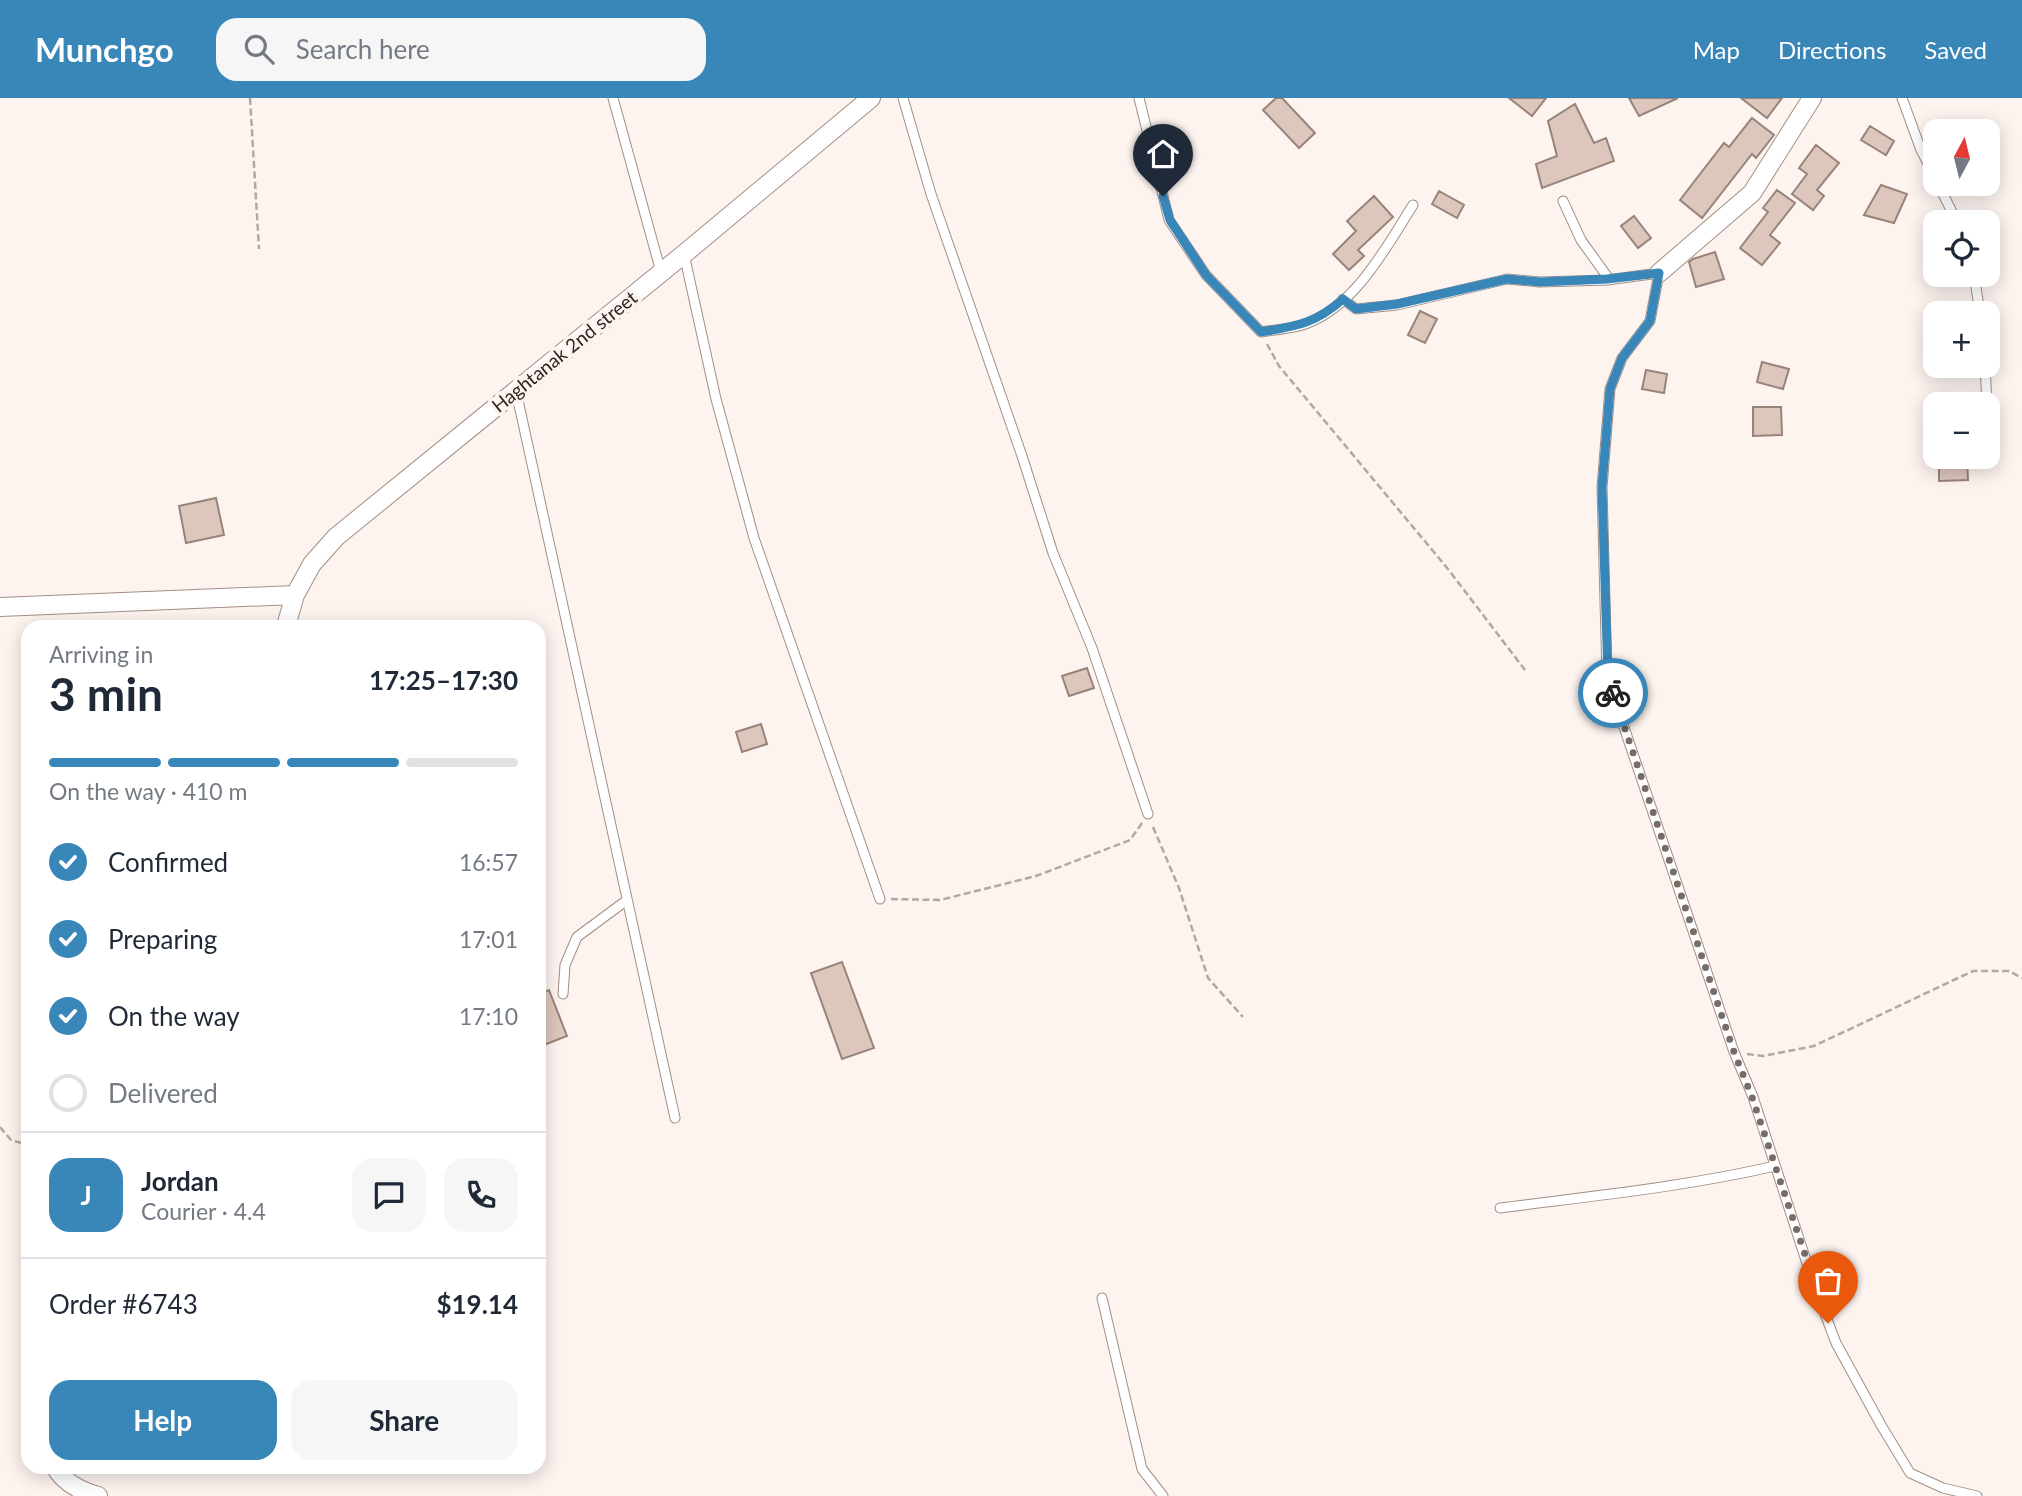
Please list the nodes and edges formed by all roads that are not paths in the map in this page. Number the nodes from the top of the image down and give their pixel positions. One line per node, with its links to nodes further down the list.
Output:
1 (613, 98): 11 (lane)
2 (871, 98): 10 (street, Haghtanak 2nd street)
3 (903, 98): 19 (lane)
4 (1139, 98): 14 (lane)
5 (1812, 98): 12 (street)
6 (1902, 98): 7 (lane)
7 (1923, 154)
8 (1563, 201): 13 (lane)
9 (1413, 205): 14 (lane)
10 (684, 254): 11 (street, Haghtanak 2nd street); 20 (lane)
11 (661, 272): 15 (street, Haghtanak 2nd street)
12 (1659, 273): 13 (lane); 24 (lane)
13 (1609, 279): 14 (lane)
14 (1343, 299)
15 (516, 391): 16 (street, Haghtanak 2nd street); 21 (lane)
16 (295, 595): 17 (street); 18 (street, Haghtanak 2nd street)
17 (0, 607)
18 (288, 620)
19 (1148, 814)
20 (880, 899)
21 (628, 900): 22 (lane); 23 (lane)
22 (563, 994)
23 (675, 1118)
24 (1775, 1166): 25 (lane); 30 (lane)
25 (1500, 1208)
26 (1102, 1298): 29 (lane)
27 (61, 1474): 28 (street)
28 (98, 1496)
29 (1163, 1496)
30 (1977, 1496)

